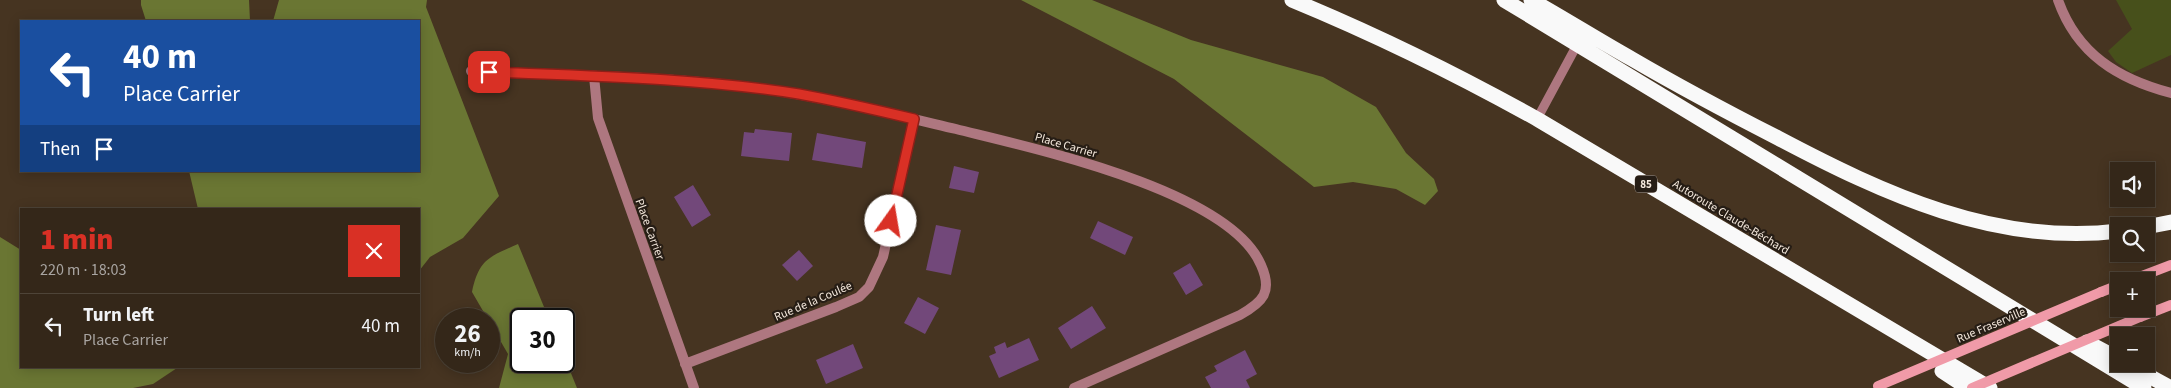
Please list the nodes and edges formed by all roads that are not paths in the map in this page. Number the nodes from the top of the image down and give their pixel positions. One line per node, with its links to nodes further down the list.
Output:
1 (1292, 0): 10 (highway, Autoroute Claude-Béchard / 85)
2 (1504, 0): 5 (highway)
3 (1531, 0): 13 (highway)
4 (2058, 0): 8 (street)
5 (1578, 43): 10 (lane); 14 (highway)
6 (471, 71): 7 (street, Place Carrier)
7 (594, 76): 9 (street, Place Carrier); 21 (street, Place Carrier)
8 (2171, 93)
9 (914, 119): 21 (street, Rue de la Coulée); 25 (street, Place Carrier)
10 (1538, 120): 17 (highway, Autoroute Claude-Béchard / 85)
11 (2171, 222): 12 (highway)
12 (2155, 225)
13 (2110, 231)
14 (1919, 252): 20 (highway); 29 (highway)
15 (2171, 265): 16 (main road)
16 (2153, 272)
17 (1798, 275): 26 (highway); 28 (highway, Autoroute Claude-Béchard / 85)
18 (2110, 288): 23 (main road, Rue Fraserville, bridge)
19 (2171, 305): 27 (main road, bridge)
20 (2110, 354)
21 (685, 364): 24 (street, Place Carrier)
22 (2142, 372): 30 (highway)
23 (1875, 387)
24 (694, 388)
25 (1074, 388)
26 (1968, 388)
27 (1972, 388)
28 (1990, 388)
29 (2144, 388)
30 (2171, 388)

